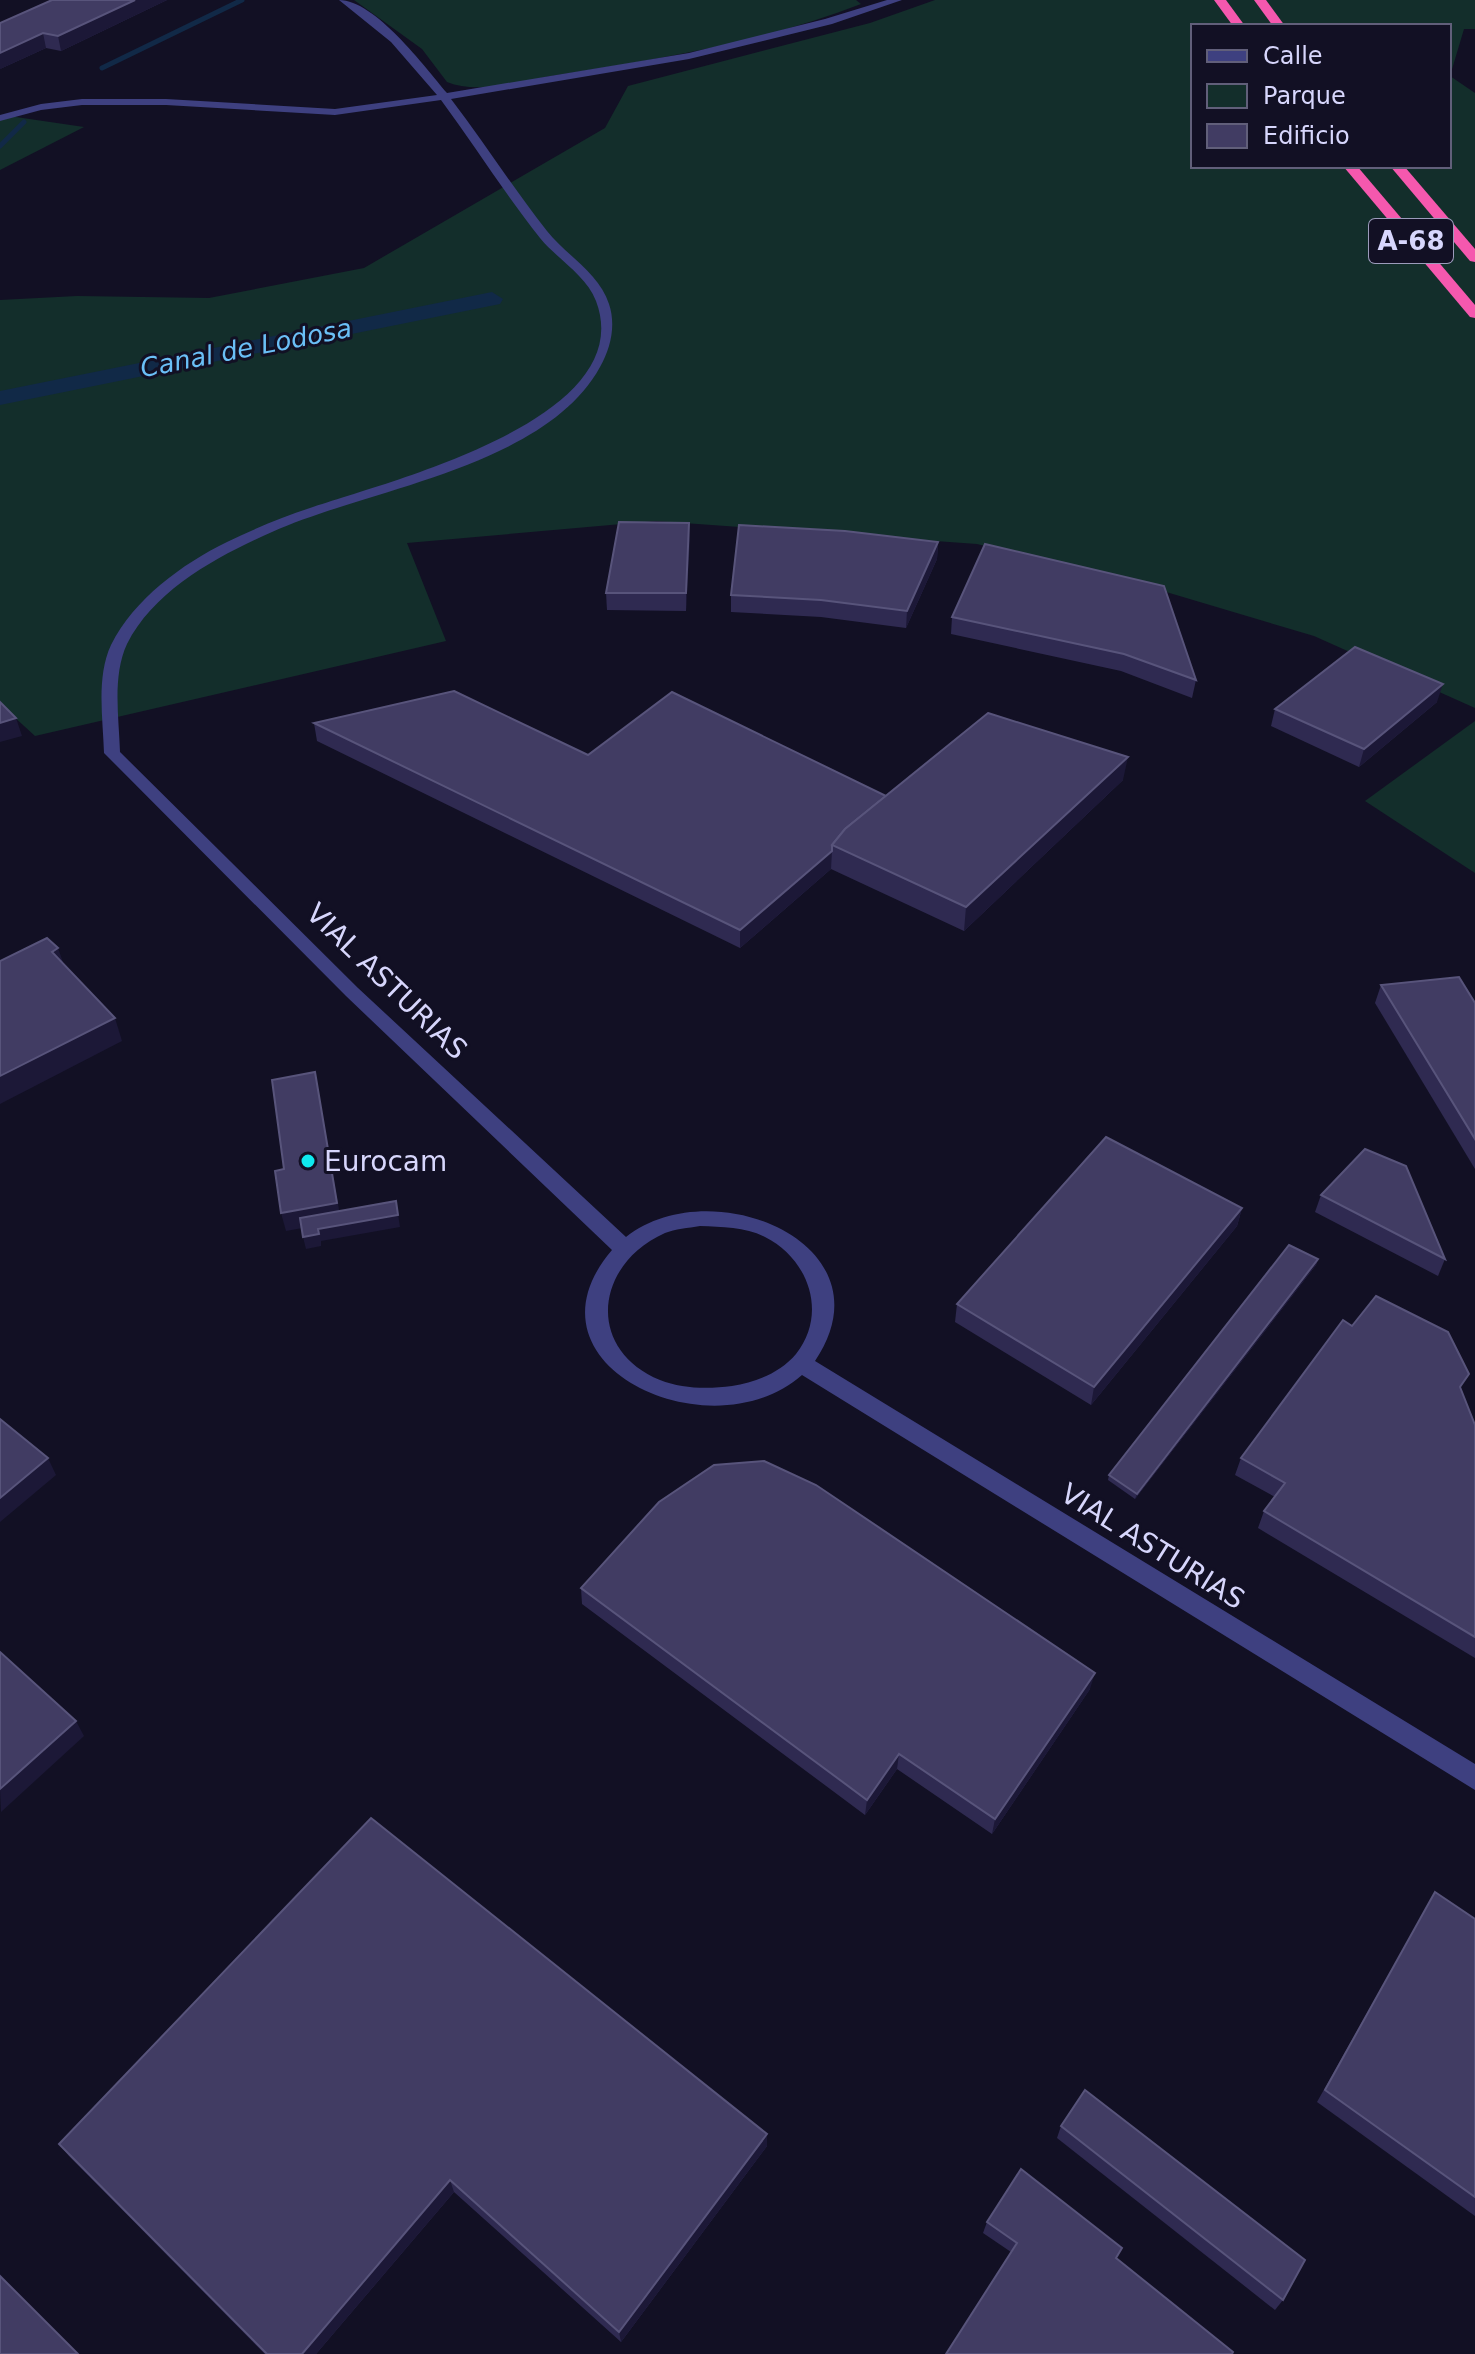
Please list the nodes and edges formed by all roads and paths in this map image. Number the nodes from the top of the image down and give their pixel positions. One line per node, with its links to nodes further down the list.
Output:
1 (344, 0): 7 (street)
2 (897, 0): 7 (street)
3 (1220, 0): 5 (highway)
4 (1260, 0): 6 (highway)
5 (1238, 24)
6 (1278, 24)
7 (441, 97): 8 (street); 13 (street, VIAL ASTURIAS)
8 (0, 118)
9 (1352, 168): 12 (highway, A-68)
10 (1399, 168): 11 (highway, A-68)
11 (1475, 258)
12 (1475, 314)
13 (624, 1248): 14 (street); 14 (street)
14 (801, 1363): 15 (street, VIAL ASTURIAS)
15 (1475, 1778)

